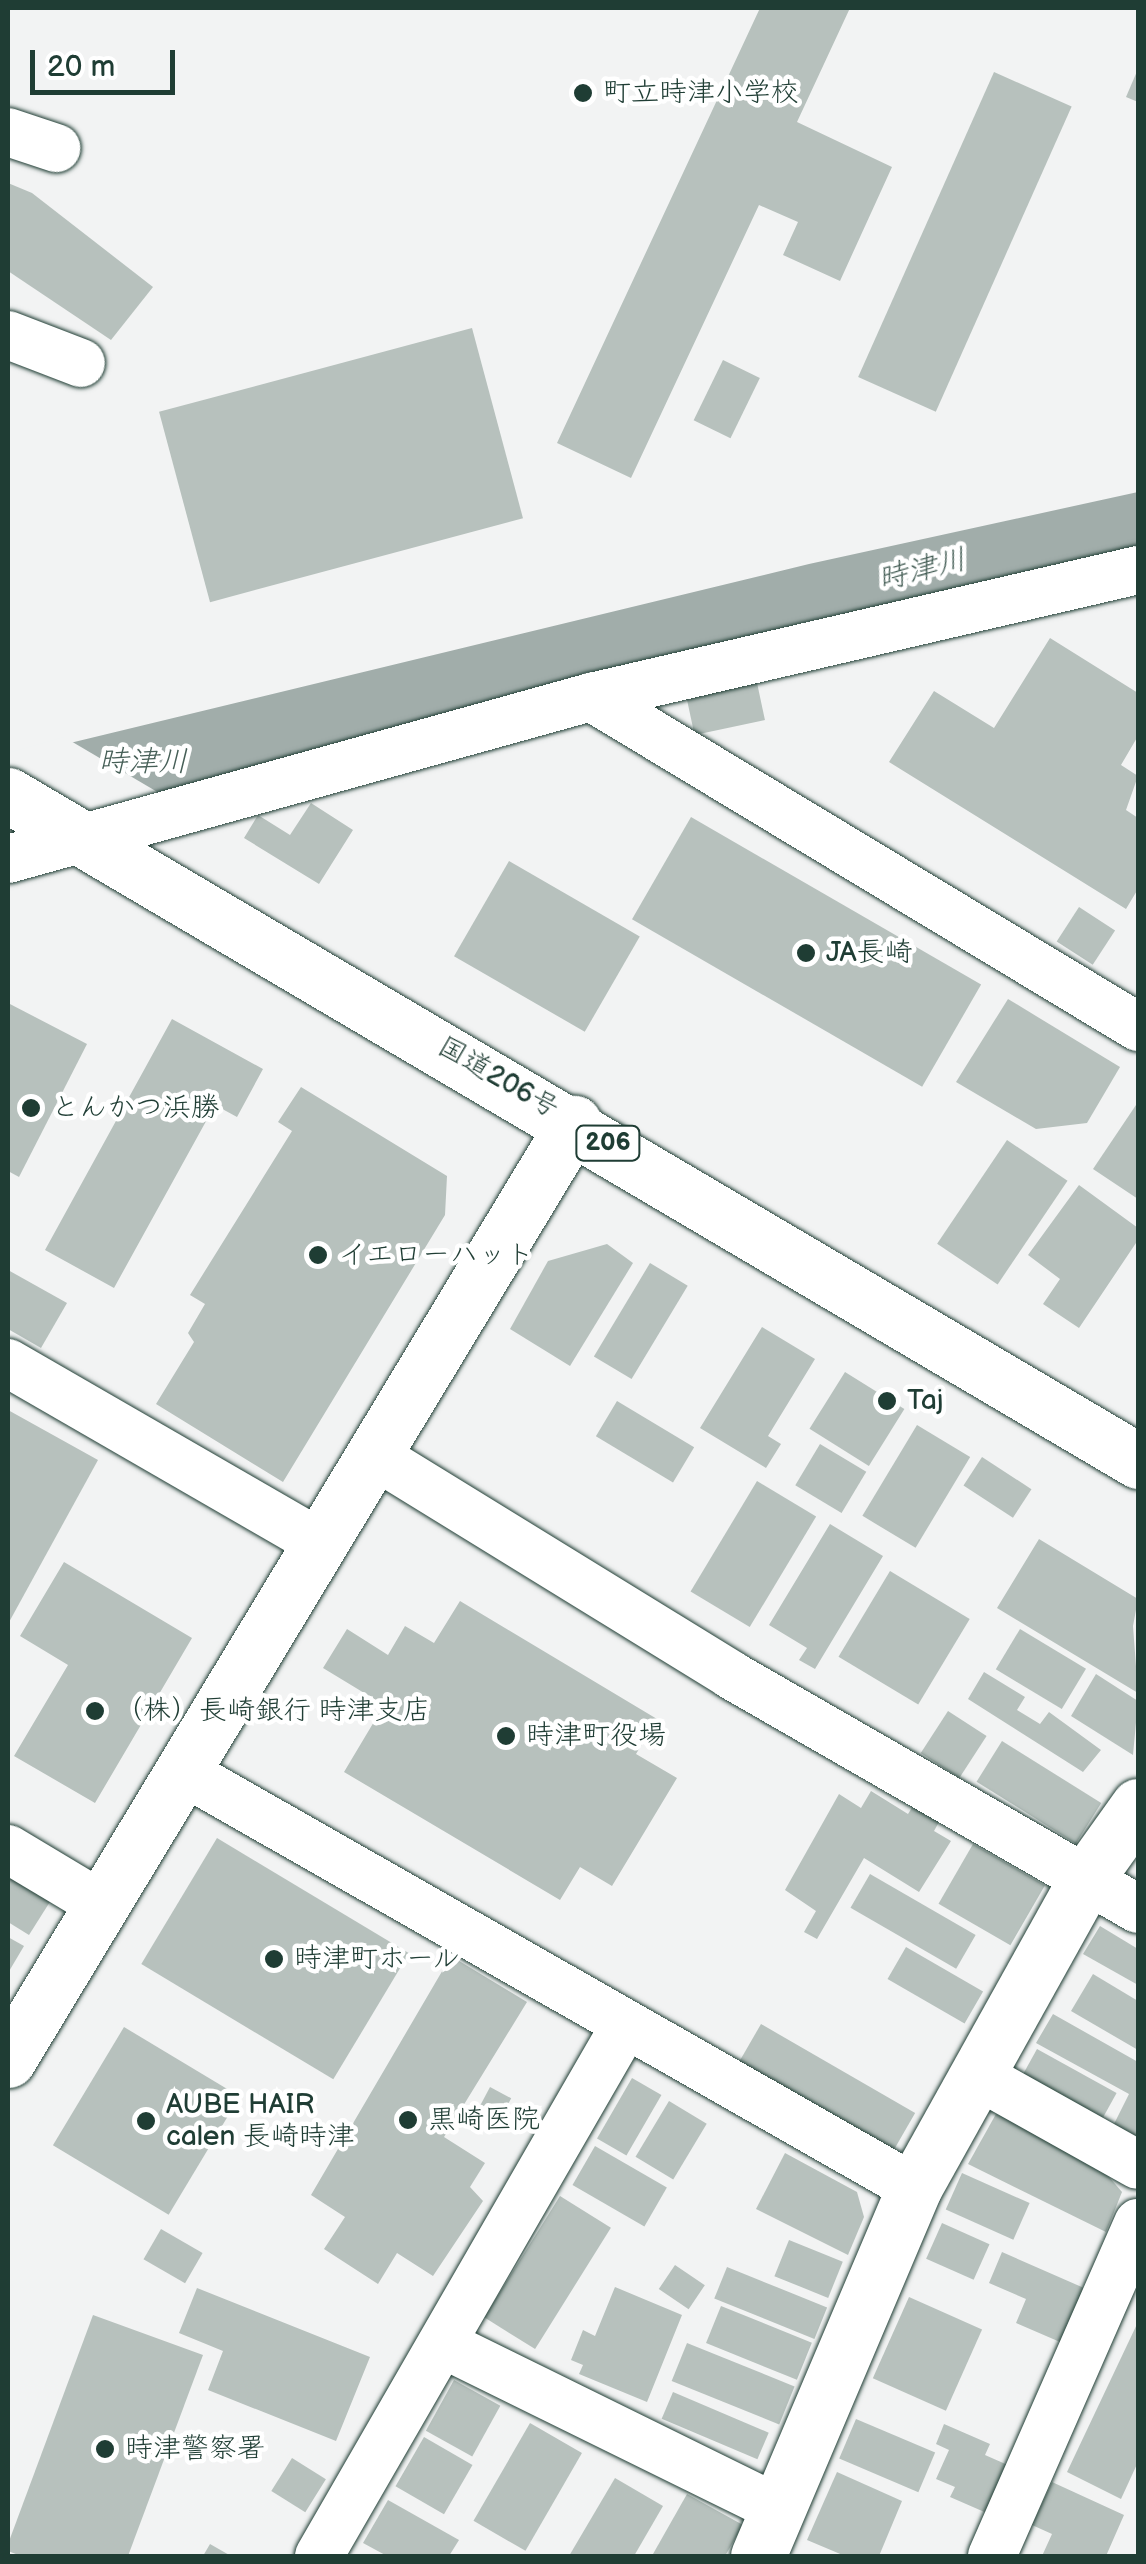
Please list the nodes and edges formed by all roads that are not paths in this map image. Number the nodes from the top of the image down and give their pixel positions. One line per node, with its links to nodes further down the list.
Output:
1 (8, 132): 2 (street)
2 (56, 148)
3 (8, 335): 4 (street)
4 (81, 363)
5 (1138, 570): 6 (street)
6 (591, 697): 8 (street); 10 (street)
7 (8, 795): 8 (main road, 国道206号 / 206)
8 (80, 836): 9 (street); 11 (main road, 国道206号 / 206)
9 (8, 859)
10 (1138, 1028)
11 (574, 1123): 13 (main road); 14 (main road, 国道206号 / 206)
12 (8, 1363): 15 (street)
13 (374, 1455): 15 (main road); 19 (street)
14 (1138, 1461)
15 (320, 1543): 16 (main road)
16 (184, 1772): 20 (main road); 22 (street)
17 (1138, 1806): 19 (main road)
18 (8, 1849): 20 (street)
19 (1088, 1876): 21 (street); 24 (main road)
20 (100, 1904): 23 (main road)
21 (1138, 1909)
22 (624, 2027): 26 (street); 28 (street)
23 (8, 2060)
24 (976, 2075): 25 (street); 26 (main road)
25 (1138, 2164)
26 (914, 2188): 29 (main road)
27 (1138, 2223): 31 (street)
28 (445, 2345): 29 (street); 30 (street)
29 (768, 2533)
30 (319, 2556)
31 (992, 2556)

